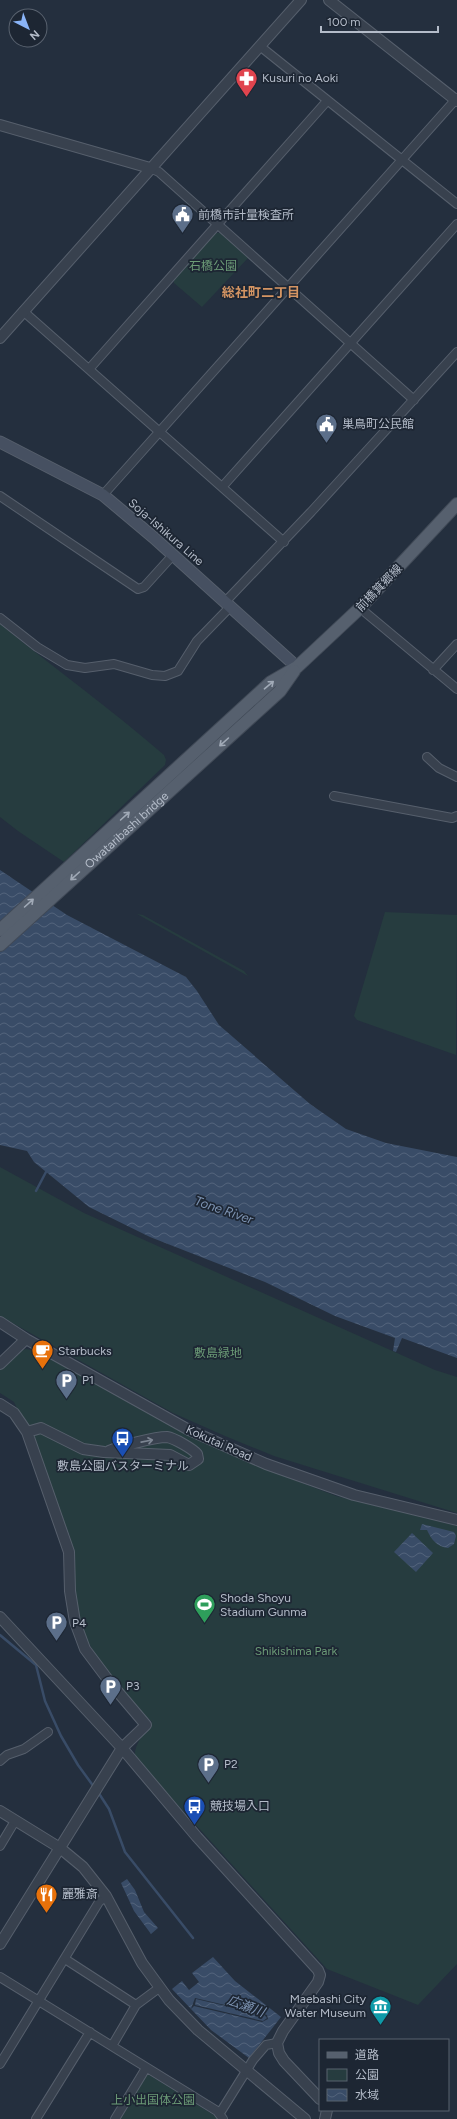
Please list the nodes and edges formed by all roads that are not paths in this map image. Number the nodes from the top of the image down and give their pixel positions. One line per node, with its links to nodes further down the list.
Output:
1 (301, 0): 3 (street)
2 (329, 0): 4 (street)
3 (261, 47): 5 (street); 8 (street)
4 (456, 100): 7 (street)
5 (327, 101): 7 (street); 10 (street)
6 (0, 125): 8 (street)
7 (402, 161): 9 (street); 12 (street)
8 (150, 168): 10 (street); 13 (street)
9 (457, 204)
10 (218, 224): 12 (street); 17 (street)
11 (457, 224): 15 (street)
12 (289, 288): 15 (street); 19 (street)
13 (24, 311): 14 (street); 17 (street)
14 (0, 338)
15 (351, 343): 18 (street); 21 (street)
16 (457, 352): 18 (street)
17 (90, 368): 19 (street)
18 (414, 400): 25 (street)
19 (160, 431): 21 (street); 23 (street)
20 (0, 442): 23 (main road, Soja-Ishikura Line)
21 (223, 486): 25 (street)
22 (0, 496): 26 (street)
23 (102, 496): 26 (main road, Soja-Ishikura Line)
24 (457, 504): 28 (main road, 前橋箕郷線)
25 (284, 542): 27 (street)
26 (172, 555): 27 (main road, Soja-Ishikura Line)
27 (228, 604): 29 (street); 31 (main road, Soja-Ishikura Line)
28 (360, 608): 31 (main road, 前橋箕郷線); 32 (street)
29 (0, 618)
30 (457, 644): 32 (street)
31 (296, 667): 34 (main road, 前橋箕郷線, one-way to 31); 35 (main road, 前橋箕郷線)
32 (433, 670): 33 (street)
33 (457, 689)
34 (244, 707): 40 (main road, Owataribashi bridge, one-way to 34)
35 (253, 716): 41 (main road, Owataribashi bridge, one-way to 41)
36 (427, 757): 37 (street)
37 (457, 777)
38 (334, 796): 39 (street)
39 (457, 816)
40 (0, 930)
41 (0, 945)
42 (0, 1322): 43 (street, Kokutai Road)
43 (26, 1339): 44 (street); 48 (street, Kokutai Road)
44 (0, 1364)
45 (0, 1404): 46 (street)
46 (27, 1432): 47 (street); 51 (street)
47 (109, 1451): 47 (street, one-way to 47)
48 (457, 1520)
49 (0, 1617): 51 (street)
50 (48, 1732): 52 (street)
51 (122, 1748): 56 (street); 65 (street)
52 (0, 1761)
53 (0, 1811): 54 (street)
54 (16, 1821): 55 (street); 56 (street)
55 (0, 1846)
56 (60, 1848): 57 (street); 58 (street)
57 (106, 1896): 59 (street); 61 (street)
58 (0, 1944)
59 (65, 1959): 62 (street); 63 (street)
60 (0, 1978): 62 (street)
61 (159, 1988): 63 (street); 69 (street)
62 (38, 2001): 64 (street); 67 (street)
63 (136, 2005): 66 (street)
64 (90, 2032): 66 (street); 72 (street)
65 (277, 2043): 69 (street); 70 (street)
66 (112, 2046): 68 (street)
67 (0, 2064)
68 (146, 2068): 71 (street); 73 (street)
69 (246, 2071): 71 (street); 74 (street)
70 (319, 2098)
71 (221, 2116)
72 (36, 2119)
73 (115, 2119)
74 (305, 2119)

